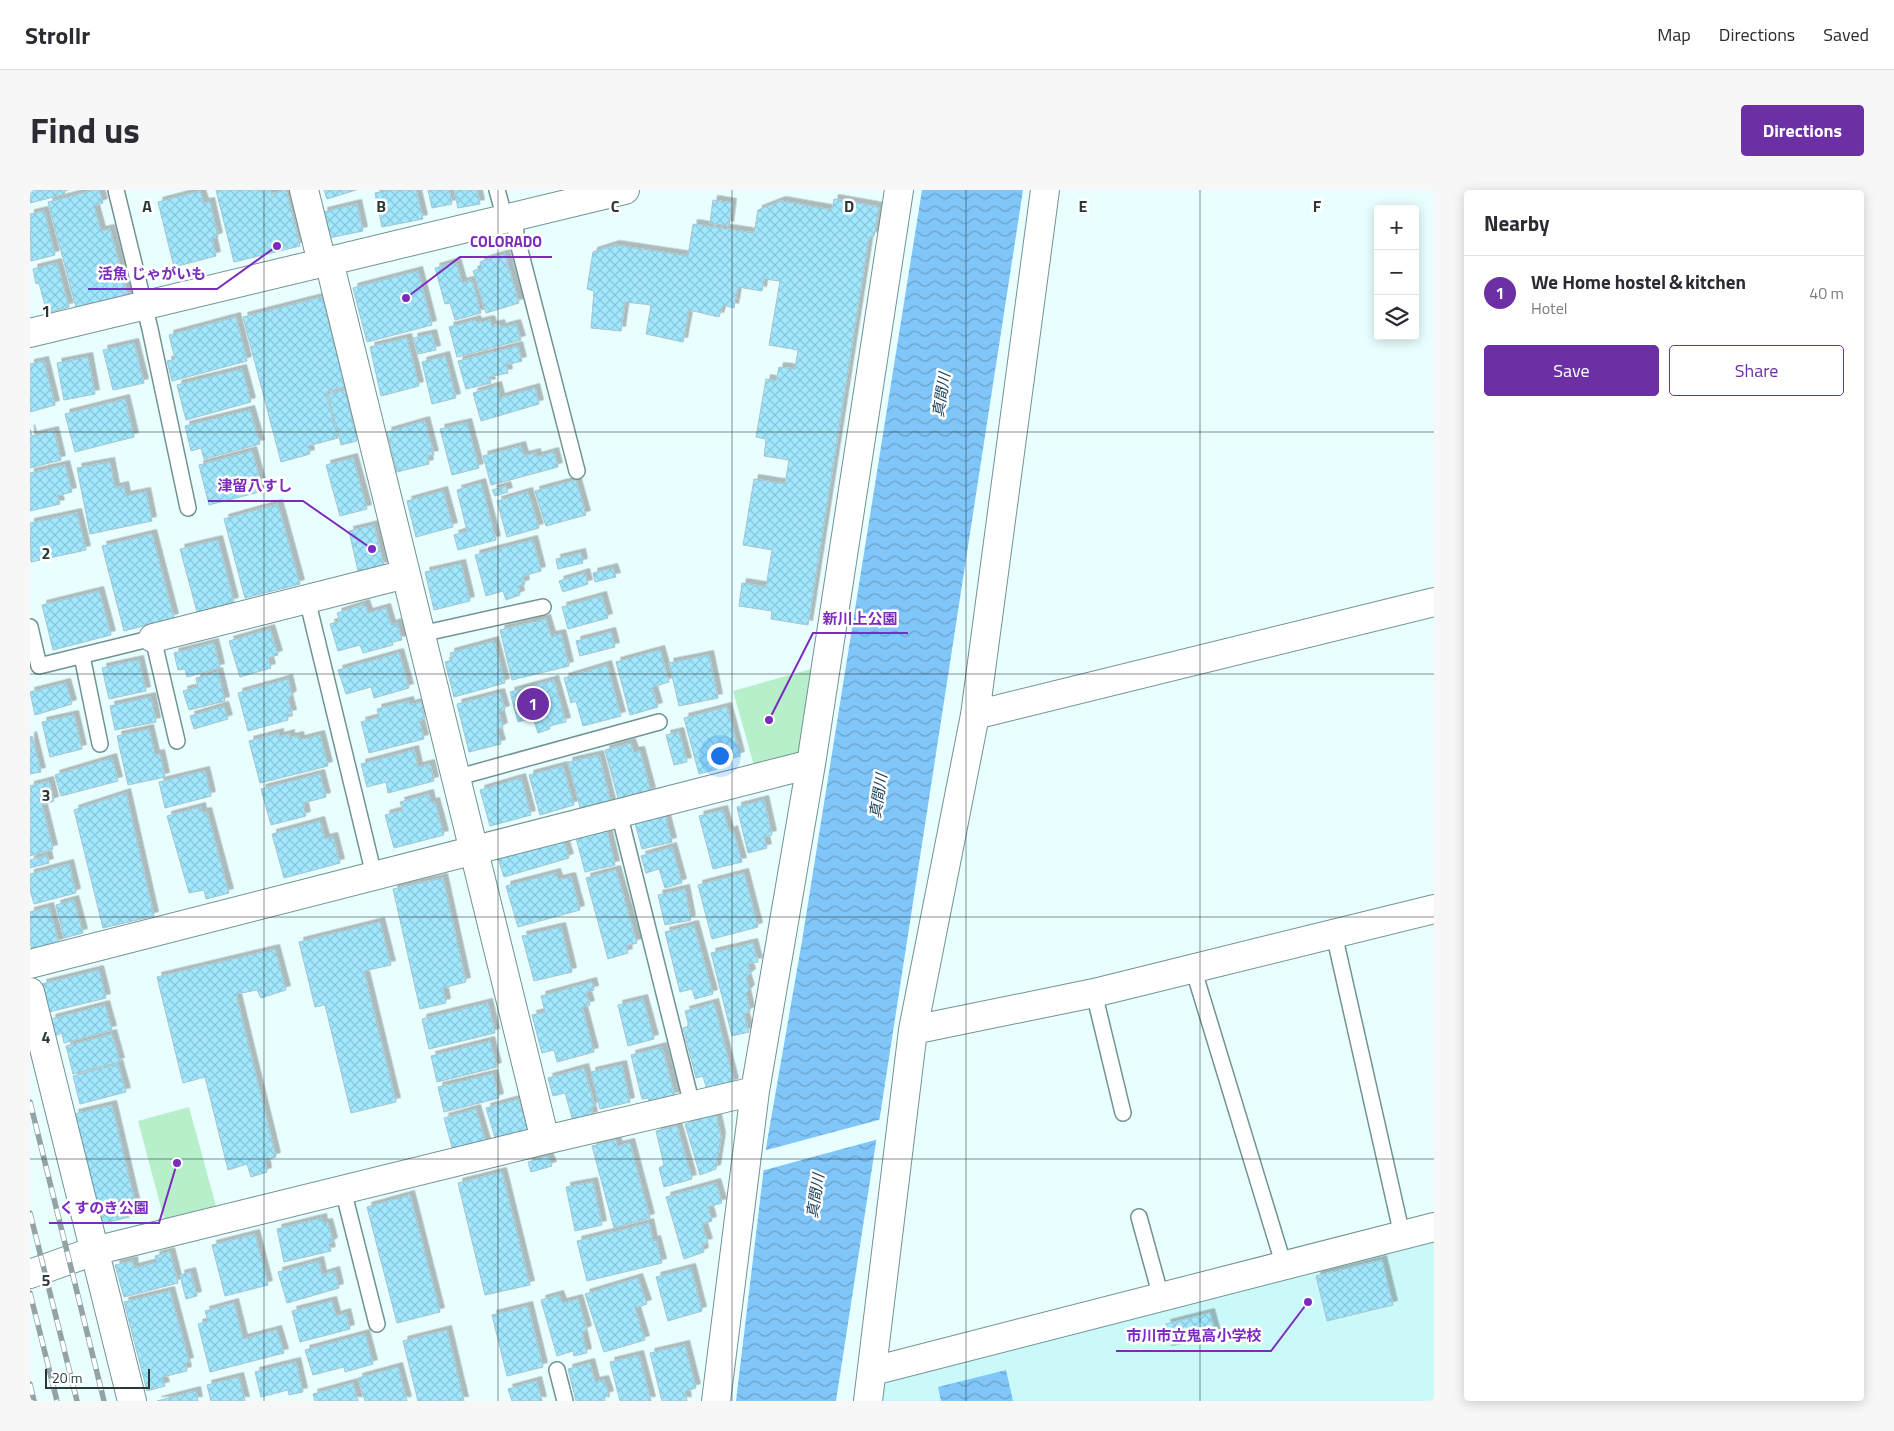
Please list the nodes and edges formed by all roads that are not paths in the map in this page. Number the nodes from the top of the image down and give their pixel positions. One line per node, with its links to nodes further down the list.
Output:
1 (116, 190): 9 (lane)
2 (304, 190): 8 (street)
3 (497, 190): 7 (lane)
4 (625, 190): 7 (street)
5 (899, 190): 25 (street)
6 (1045, 190): 21 (street)
7 (510, 218): 8 (street); 11 (lane)
8 (326, 262): 9 (street); 13 (street)
9 (145, 306): 10 (street); 12 (lane)
10 (30, 333)
11 (577, 471)
12 (188, 508)
13 (406, 574): 14 (street); 18 (street)
14 (307, 599): 19 (street); 29 (lane)
15 (1434, 602): 21 (street)
16 (543, 607): 18 (lane)
17 (30, 627): 20 (lane)
18 (421, 634): 26 (street)
19 (153, 638): 20 (lane); 23 (lane)
20 (82, 656): 24 (lane)
21 (974, 715): 36 (street)
22 (660, 722): 26 (lane)
23 (176, 741)
24 (100, 744)
25 (811, 764): 27 (street); 37 (street)
26 (455, 778): 28 (street)
27 (619, 813): 28 (street); 38 (lane)
28 (474, 850): 29 (street); 40 (street)
29 (374, 875): 32 (street)
30 (1434, 909): 31 (street)
31 (1334, 934): 33 (street); 44 (lane)
32 (30, 964)
33 (1193, 968): 35 (street); 46 (lane)
34 (30, 992): 45 (street)
35 (1094, 993): 36 (street); 39 (lane)
36 (914, 1030): 51 (street)
37 (756, 1091): 38 (street); 54 (street)
38 (692, 1105): 40 (street)
39 (1124, 1113)
40 (546, 1140): 41 (street)
41 (343, 1190): 45 (street); 49 (lane)
42 (1139, 1217): 48 (lane)
43 (1434, 1227): 44 (street)
44 (1402, 1235): 46 (street)
45 (94, 1251): 47 (street); 52 (street)
46 (1284, 1266): 48 (street)
47 (30, 1274)
48 (1161, 1297): 51 (street)
49 (377, 1324)
50 (557, 1370): 53 (lane)
51 (873, 1371): 55 (street)
52 (132, 1401)
53 (565, 1401)
54 (716, 1401)
55 (868, 1401)

